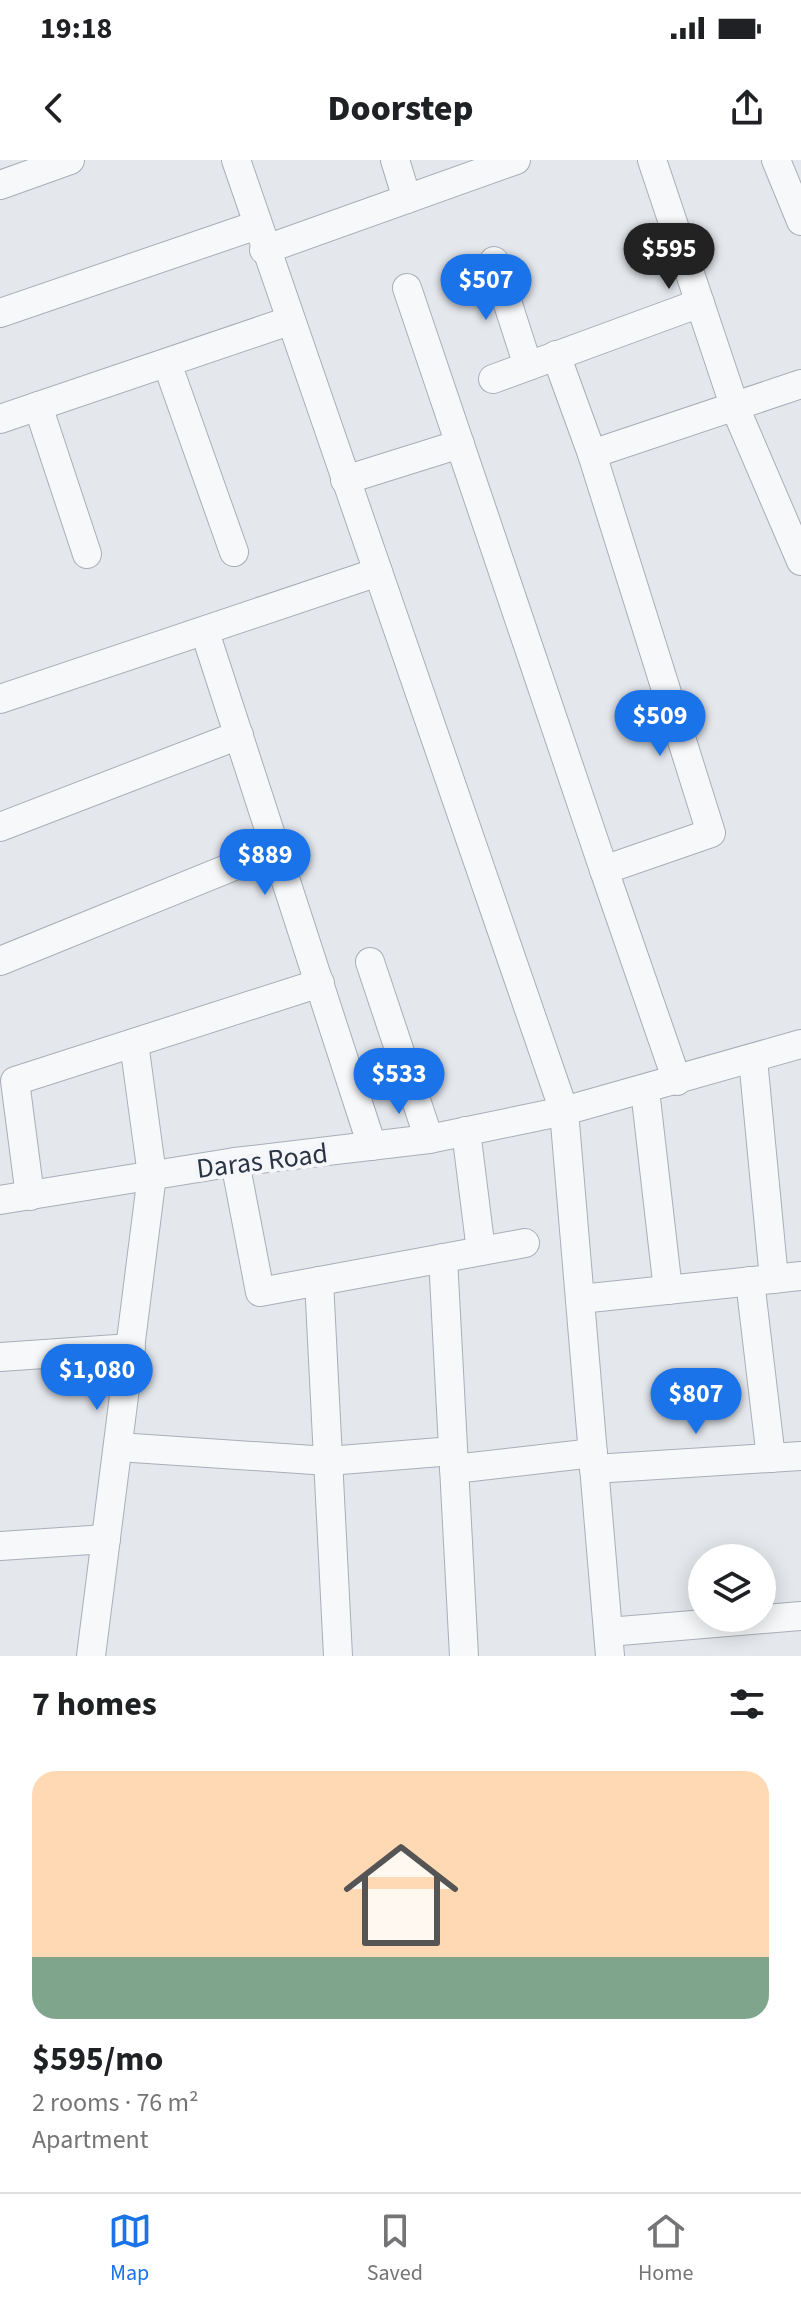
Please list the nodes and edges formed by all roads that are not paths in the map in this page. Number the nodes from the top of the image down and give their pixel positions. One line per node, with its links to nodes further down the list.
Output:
1 (70, 160): 7 (street)
2 (236, 160): 10 (street)
3 (395, 160): 8 (street)
4 (516, 160): 8 (street)
5 (652, 160): 13 (street)
6 (776, 160): 9 (street)
7 (0, 185)
8 (407, 199): 10 (street)
9 (798, 206)
10 (260, 237): 14 (street); 15 (street)
11 (494, 261): 18 (street)
12 (407, 288): 24 (street)
13 (700, 303): 16 (street); 21 (street)
14 (0, 313)
15 (289, 321): 17 (street); 26 (street)
16 (556, 355): 18 (street); 25 (street)
17 (167, 363): 22 (street); 27 (street)
18 (528, 366): 19 (street)
19 (493, 379)
20 (801, 384): 21 (street)
21 (734, 405): 25 (street); 29 (street)
22 (38, 406): 23 (street); 28 (street)
23 (0, 419)
24 (460, 444): 26 (street); 36 (street)
25 (592, 454): 36 (street)
26 (345, 480): 30 (street)
27 (234, 552)
28 (87, 554)
29 (801, 561)
30 (378, 572): 31 (street); 45 (street)
31 (205, 632): 32 (street); 33 (street)
32 (0, 699)
33 (239, 735): 34 (street); 35 (street)
34 (0, 827)
35 (276, 849): 37 (street); 39 (street)
36 (604, 870): 43 (street)
37 (0, 961)
38 (370, 962): 47 (street)
39 (320, 983): 40 (street); 48 (street)
40 (134, 1043): 50 (street); 51 (street)
41 (801, 1044): 42 (street, Daras Road)
42 (753, 1059): 43 (street, Daras Road); 56 (street)
43 (677, 1081): 44 (street, Daras Road)
44 (645, 1090): 45 (street, Daras Road); 58 (street)
45 (564, 1111): 46 (street, Daras Road); 59 (street)
46 (466, 1131): 47 (street, Daras Road); 54 (street)
47 (429, 1139): 48 (street, Daras Road)
48 (372, 1146): 49 (street, Daras Road)
49 (235, 1162): 50 (street, Daras Road); 57 (street)
50 (152, 1175): 51 (street, Daras Road); 60 (street)
51 (30, 1196): 52 (street, Daras Road)
52 (0, 1200)
53 (525, 1243): 54 (street)
54 (481, 1251): 55 (street)
55 (443, 1258): 57 (street); 65 (street)
56 (775, 1279): 58 (street); 64 (street)
57 (319, 1281): 66 (street)
58 (668, 1290): 59 (street)
59 (580, 1299): 67 (street)
60 (131, 1348): 61 (street); 62 (street)
61 (0, 1357)
62 (118, 1447): 66 (street); 68 (street)
63 (801, 1456): 64 (street)
64 (771, 1458): 67 (street)
65 (454, 1460): 66 (street); 67 (street); 74 (street)
66 (328, 1461): 73 (street)
67 (594, 1461): 71 (street)
68 (106, 1539): 69 (street); 72 (street)
69 (0, 1546)
70 (801, 1616): 71 (street)
71 (609, 1644)
72 (91, 1656)
73 (338, 1656)
74 (464, 1656)

